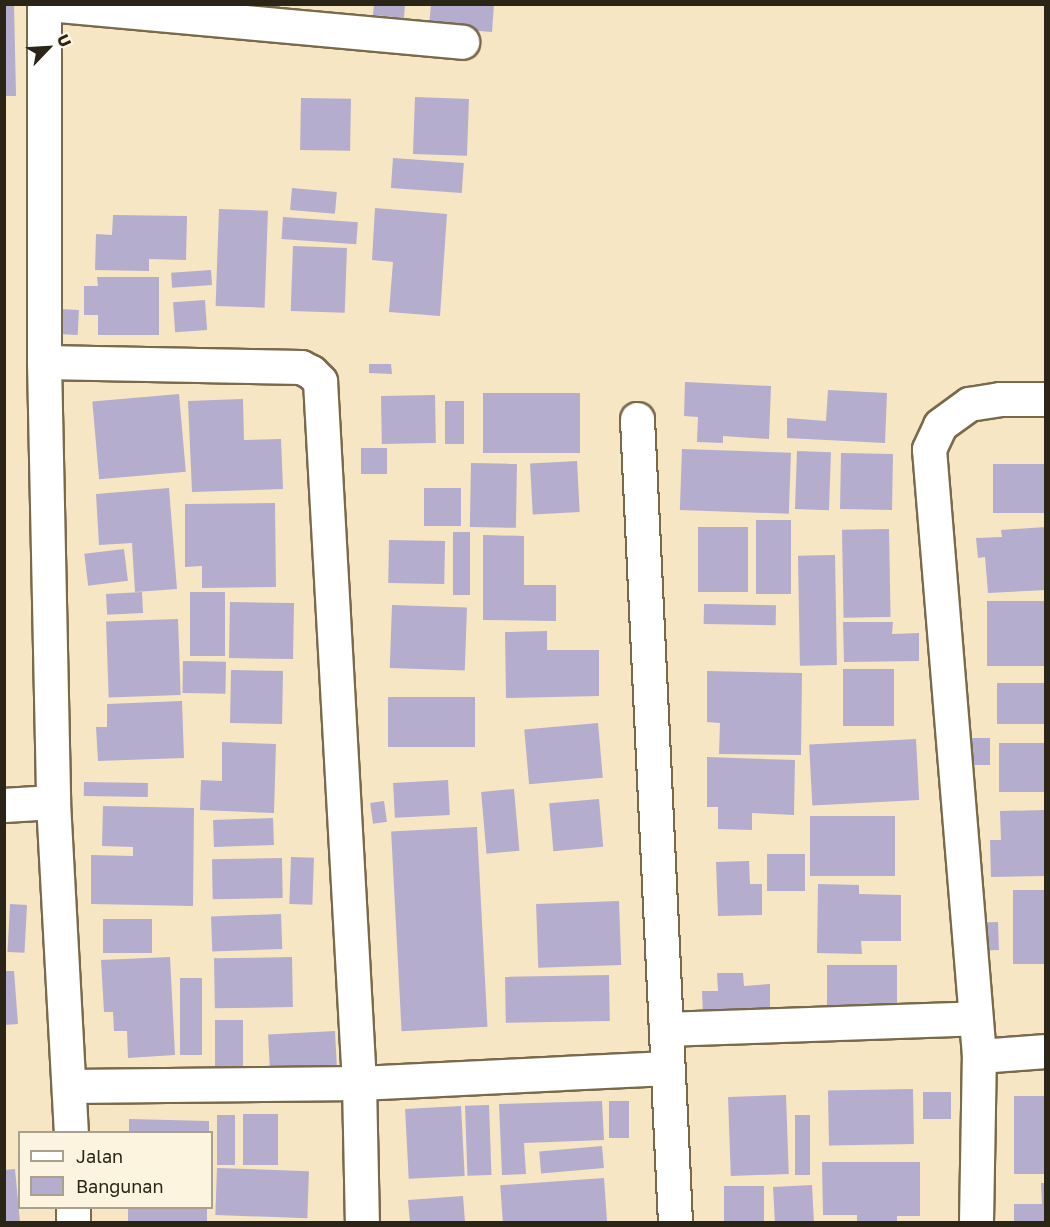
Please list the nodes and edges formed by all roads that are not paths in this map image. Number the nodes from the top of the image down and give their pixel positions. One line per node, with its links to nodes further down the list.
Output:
1 (44, 4): 4 (street)
2 (48, 4): 3 (street)
3 (462, 42)
4 (44, 362): 7 (street); 14 (street)
5 (1046, 399): 9 (street)
6 (637, 419): 10 (street)
7 (53, 802): 8 (street); 15 (street)
8 (4, 805)
9 (975, 1018): 10 (street); 12 (street)
10 (666, 1029): 13 (street)
11 (1046, 1051): 12 (street)
12 (979, 1056): 19 (street)
13 (668, 1068): 14 (street); 18 (street)
14 (359, 1083): 15 (street); 17 (street)
15 (69, 1086): 16 (street)
16 (71, 1131)
17 (362, 1222)
18 (675, 1222)
19 (976, 1222)

